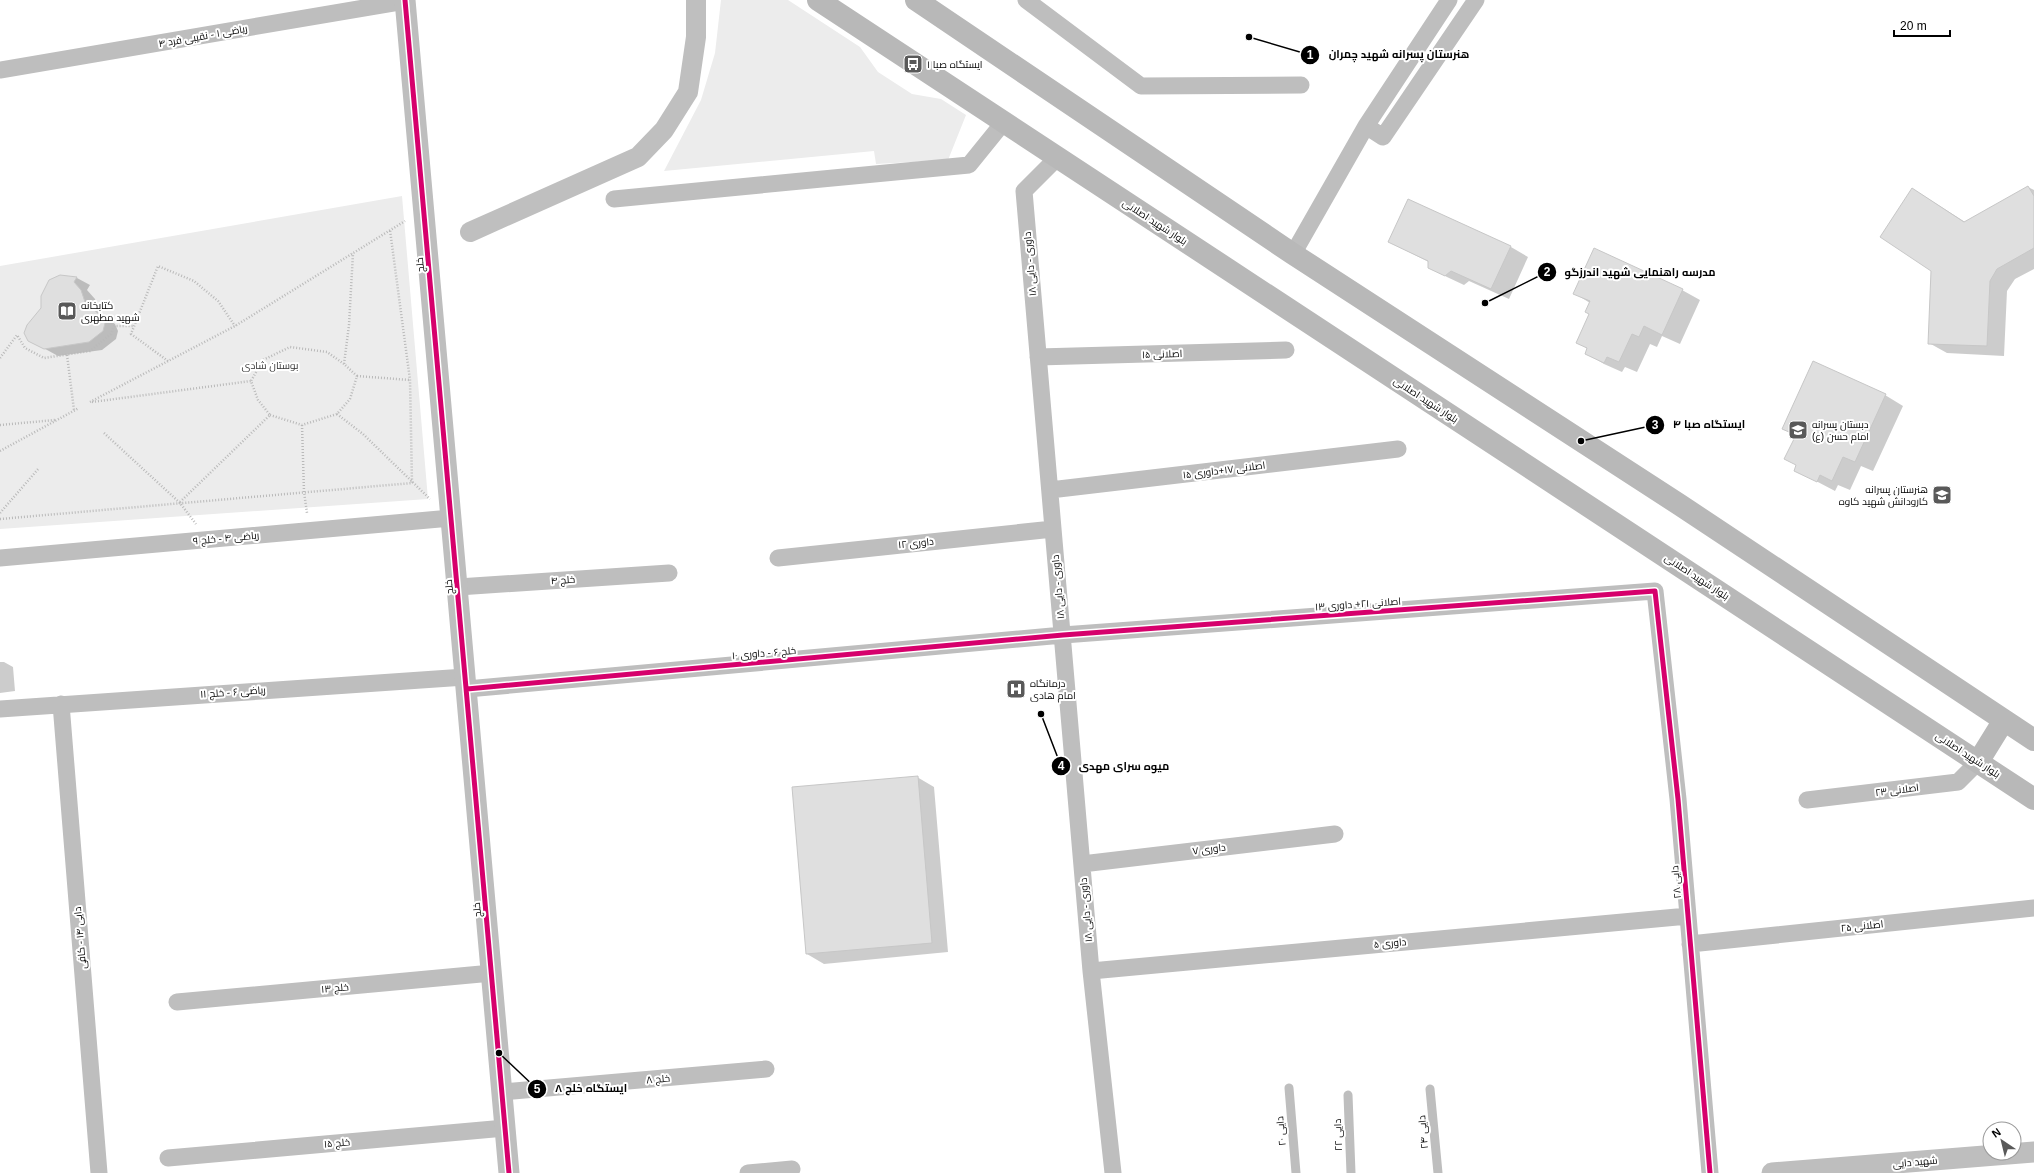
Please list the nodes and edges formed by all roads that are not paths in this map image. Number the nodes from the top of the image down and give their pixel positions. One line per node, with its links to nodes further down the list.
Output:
1 (405, 0): 7 (street, ریاضی ۱ - نقیبی فرد ۴); 18 (street, خلج)
2 (818, 0): 9 (main road, بلوار شهید اصلانی)
3 (916, 0): 13 (main road)
4 (1026, 0): 8 (street)
5 (1449, 0): 10 (street)
6 (1476, 0): 10 (street)
7 (0, 70)
8 (1301, 85)
9 (1003, 123): 11 (main road, بلوار شهید اصلانی); 12 (street)
10 (1366, 126): 13 (street)
11 (1057, 158): 15 (street, داوری - دایی ۱۸); 31 (main road, بلوار شهید اصلانی)
12 (614, 198)
13 (1293, 254): 29 (main road)
14 (1286, 350): 15 (street, اصلانی ۱۵)
15 (1038, 357): 17 (street, داوری - دایی ۱۸)
16 (1398, 449): 17 (street, اصلانی ۱۷+داوری ۱۵)
17 (1050, 490): 19 (street, داوری - دایی ۱۸)
18 (451, 518): 20 (street, ریاضی ۴ - خلج ۹); 23 (street, خلج)
19 (1054, 529): 21 (street, داوری ۱۲); 25 (street, داوری - دایی ۱۸)
20 (0, 558)
21 (778, 558)
22 (669, 573): 23 (street, خلج ۴)
23 (458, 587): 26 (street, خلج)
24 (1655, 591): 25 (street, اصلانی ۲۱+ داوری ۱۳); 37 (street, دایی ۲۸)
25 (1063, 635): 26 (street, خلج ۶ - داوری ۱۰); 35 (street, داوری - دایی ۱۸)
26 (466, 683): 27 (street, ریاضی ۶ - خلج ۱۱); 40 (street, خلج)
27 (61, 704): 28 (street, ریاضی ۶ - خلج ۱۱); 51 (street, دایی ۱۴ - کافی)
28 (0, 709)
29 (2004, 720): 30 (main road); 31 (main road)
30 (2034, 740)
31 (1978, 762): 32 (main road, بلوار شهید اصلانی); 33 (street, اصلانی ۲۳)
32 (2034, 799)
33 (1807, 800)
34 (1335, 834): 35 (street, داوری ۷)
35 (1082, 864): 39 (street, داوری - دایی ۱۸)
36 (2034, 908): 38 (street, اصلانی ۲۵)
37 (1688, 916): 38 (street, دایی ۲۸); 39 (street, داوری ۵)
38 (1690, 944): 58 (street, دایی ۲۸)
39 (1091, 971): 54 (street, داوری - دایی ۱۸)
40 (492, 974): 41 (street, خلج ۱۳); 45 (street, خلج)
41 (177, 1002)
42 (766, 1069): 45 (street, خلج ۸)
43 (1288, 1088): 55 (lane, دایی ۲۰)
44 (1430, 1089): 57 (lane, دایی ۲۴)
45 (502, 1092): 47 (street, خلج)
46 (1348, 1095): 56 (lane, دایی ۲۲)
47 (505, 1128): 49 (street, خلج ۱۵); 52 (street, خلج)
48 (2034, 1152): 59 (street, شهید دایی)
49 (168, 1158)
50 (792, 1169): 53 (street)
51 (99, 1173)
52 (509, 1173)
53 (748, 1173)
54 (1113, 1173)
55 (1296, 1173)
56 (1351, 1173)
57 (1438, 1173)
58 (1710, 1173)
59 (1772, 1173)

